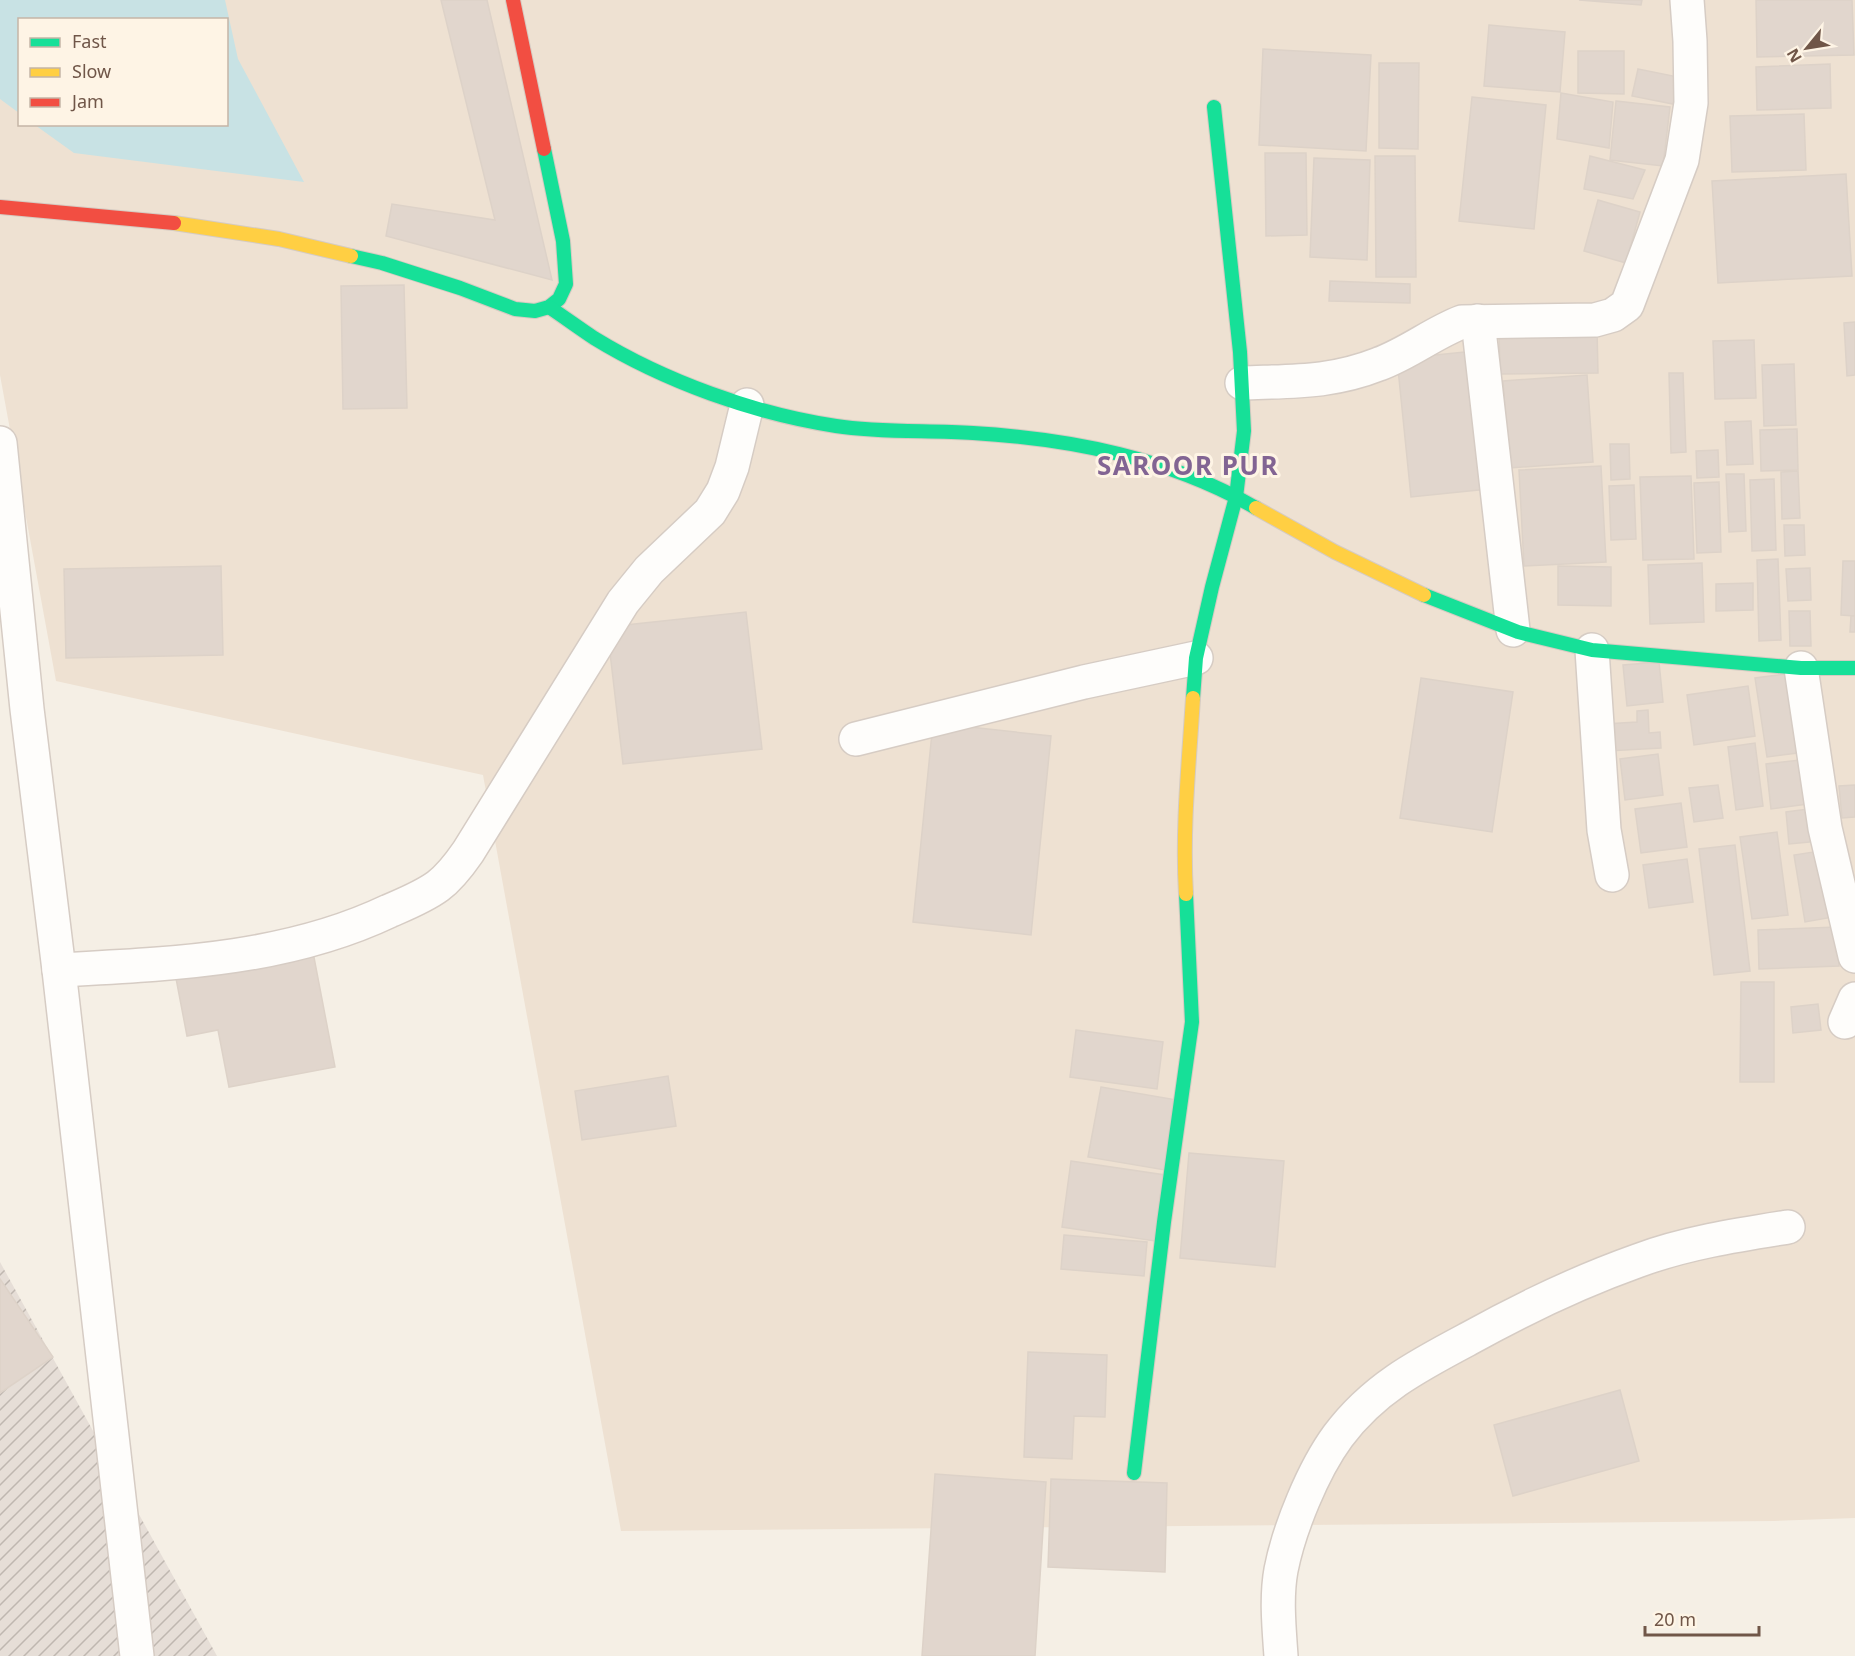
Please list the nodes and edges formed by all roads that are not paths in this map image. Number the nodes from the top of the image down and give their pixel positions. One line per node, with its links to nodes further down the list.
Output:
1 (513, 0): 5 (street)
2 (1687, 0): 6 (street)
3 (1214, 107): 7 (street)
4 (0, 207): 5 (street)
5 (549, 307): 8 (street)
6 (1478, 321): 7 (street); 11 (street)
7 (1242, 382): 10 (street)
8 (747, 405): 10 (street); 19 (street)
9 (0, 443): 19 (street)
10 (1236, 497): 11 (street); 13 (street)
11 (1513, 630): 12 (street)
12 (1592, 650): 14 (street); 17 (street)
13 (1196, 658): 16 (street); 21 (street)
14 (1801, 668): 15 (street); 18 (street)
15 (1855, 668)
16 (856, 739)
17 (1612, 875)
18 (1855, 956)
19 (59, 970): 22 (street)
20 (1788, 1227): 23 (street)
21 (1134, 1473)
22 (137, 1656)
23 (1281, 1656)

